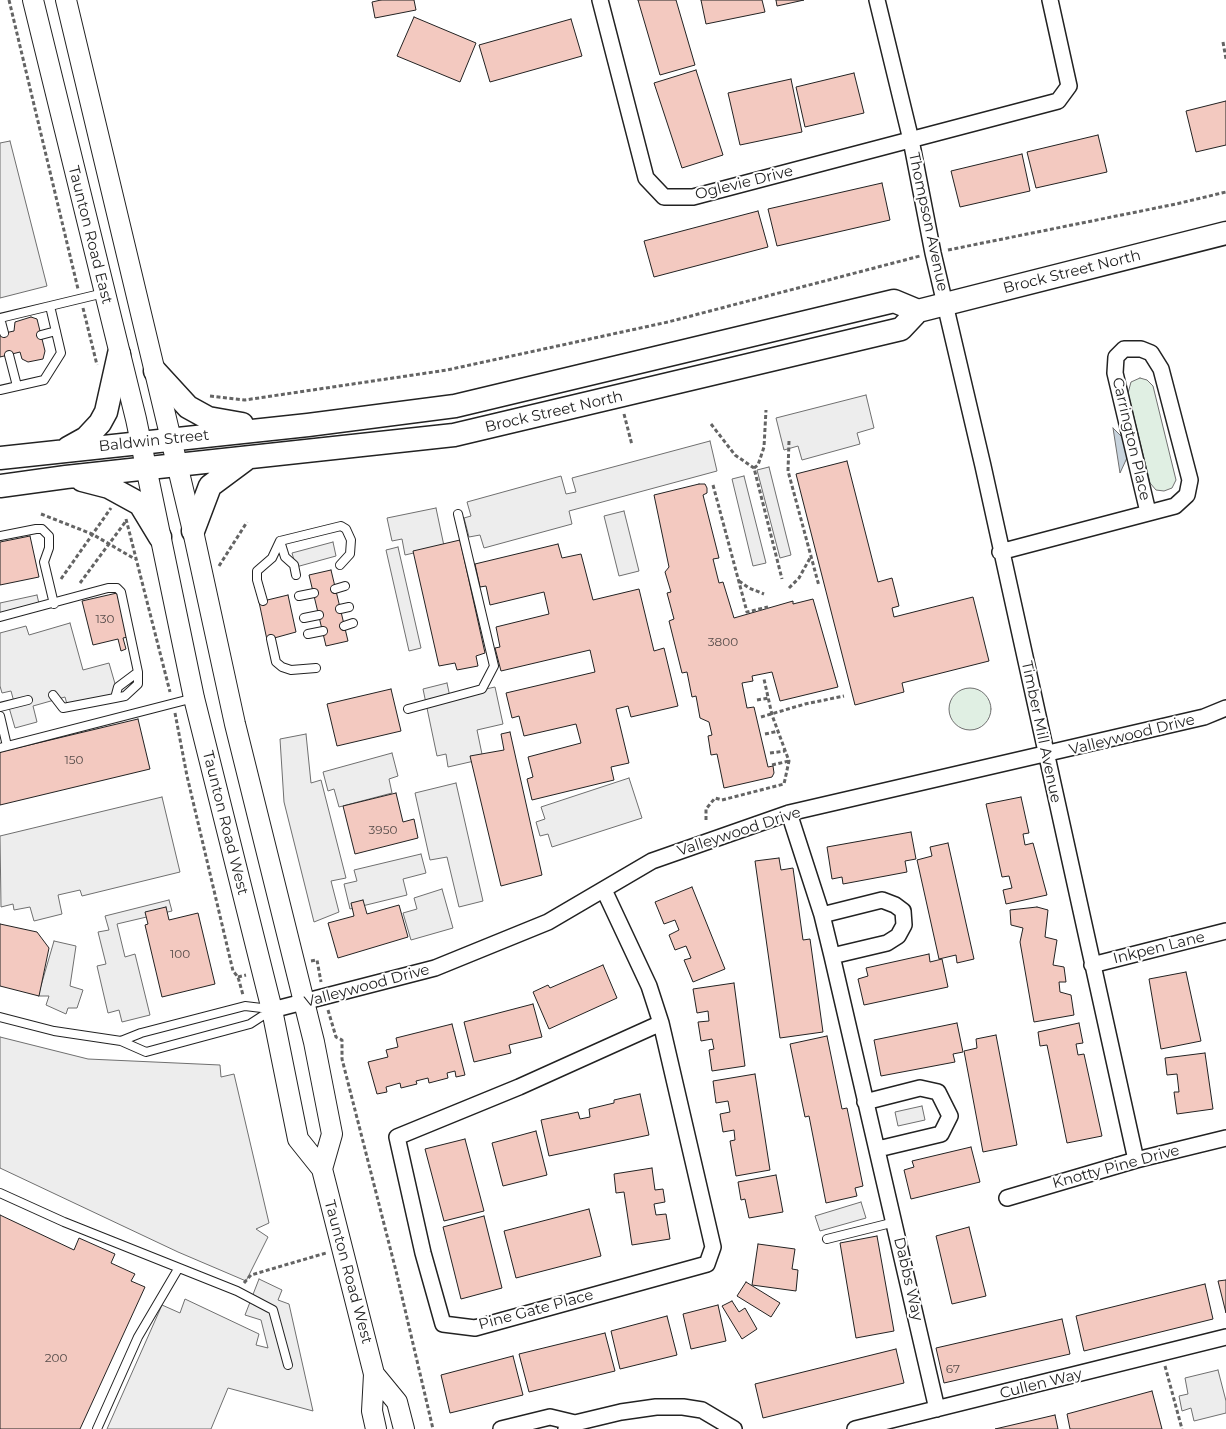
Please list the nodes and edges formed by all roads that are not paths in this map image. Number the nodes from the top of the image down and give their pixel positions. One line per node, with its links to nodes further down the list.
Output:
1 (32, 0): 8 (main road, Taunton Road East)
2 (66, 0): 18 (main road, Taunton Road East)
3 (600, 0): 6 (street, Oglevie Drive)
4 (877, 0): 6 (street, Thompson Avenue)
5 (1050, 0): 6 (street, Oglevie Drive)
6 (911, 140): 9 (street, Thompson Avenue)
7 (1226, 234): 9 (main road, Brock Street North)
8 (104, 293): 10 (lane); 17 (main road, Taunton Road East)
9 (946, 304): 11 (main road, Brock Street North); 37 (street, Timber Mill Avenue)
10 (50, 306): 12 (lane); 13 (lane)
11 (918, 311): 21 (main road, Brock Street North); 26 (main road, Brock Street North)
12 (0, 318): 14 (lane)
13 (56, 332): 15 (lane); 19 (lane)
14 (4, 333)
15 (41, 336)
16 (9, 354): 19 (lane)
17 (119, 354): 23 (main road, Taunton Road East); 24 (main road)
18 (155, 371): 21 (main road); 22 (main road, Taunton Road East)
19 (17, 386): 20 (lane)
20 (0, 390)
21 (308, 425): 22 (main road, Baldwin Street)
22 (171, 438): 23 (main road, Baldwin Street); 27 (main road, Taunton Road East)
23 (140, 441): 24 (main road, Baldwin Street); 28 (main road, Taunton Road East)
24 (63, 452): 25 (main road, Baldwin Street)
25 (0, 458)
26 (249, 458): 27 (main road, Brock Street North); 33 (main road)
27 (177, 466): 28 (main road, Baldwin Street); 33 (main road, Taunton Road West)
28 (145, 470): 29 (main road, Baldwin Street); 35 (main road, Taunton Road West)
29 (66, 476): 30 (main road, Baldwin Street); 35 (main road)
30 (0, 486)
31 (1148, 512): 31 (street, Carrington Place); 37 (street, Carrington Place)
32 (458, 514): 62 (lane)
33 (193, 531): 72 (main road, Taunton Road West)
34 (0, 536): 45 (lane)
35 (160, 536): 58 (main road, Taunton Road West)
36 (280, 541): 38 (lane); 39 (lane); 44 (lane)
37 (1000, 552): 65 (street, Timber Mill Avenue)
38 (340, 565)
39 (296, 575)
40 (345, 586): 41 (lane)
41 (335, 588)
42 (314, 593): 43 (lane)
43 (299, 596)
44 (263, 601)
45 (54, 604): 49 (lane); 57 (lane)
46 (349, 607): 47 (lane)
47 (340, 609)
48 (319, 615): 50 (lane)
49 (0, 617)
50 (304, 618)
51 (353, 623): 52 (lane)
52 (344, 626)
53 (323, 631): 54 (lane)
54 (308, 634)
55 (271, 639): 56 (lane)
56 (316, 668)
57 (53, 694)
58 (194, 698): 64 (lane); 73 (main road, Taunton Road West)
59 (28, 700): 60 (lane)
60 (0, 707)
61 (1226, 708): 65 (street, Valleywood Drive)
62 (408, 709)
63 (0, 716): 64 (lane)
64 (3, 747)
65 (1046, 755): 66 (street, Valleywood Drive); 71 (street, Timber Mill Avenue)
66 (789, 813): 67 (street, Valleywood Drive); 68 (street, Dabbs Way)
67 (604, 890): 72 (street, Valleywood Drive); 75 (street, Pine Gate Place)
68 (822, 915): 70 (street, Dabbs Way); 70 (street)
69 (1226, 931): 71 (street, Inkpen Lane)
70 (832, 956): 77 (street, Dabbs Way)
71 (1092, 965): 80 (street, Timber Mill Avenue)
72 (305, 1002): 73 (street, Valleywood Drive); 81 (main road, Taunton Road West)
73 (272, 1010): 76 (lane); 76 (lane); 81 (main road, Taunton Road West)
74 (0, 1016): 76 (lane)
75 (660, 1023): 75 (street, Pine Gate Place)
76 (121, 1041)
77 (865, 1102): 79 (street, Dabbs Way); 79 (street)
78 (1226, 1138): 80 (street, Knotty Pine Drive)
79 (878, 1149): 84 (street, Dabbs Way)
80 (1136, 1160): 83 (street, Knotty Pine Drive)
81 (322, 1169): 89 (main road, Taunton Road West)
82 (0, 1193): 86 (lane)
83 (1007, 1198)
84 (896, 1222): 85 (lane); 90 (street, Dabbs Way)
85 (827, 1239)
86 (178, 1269): 88 (lane); 92 (lane)
87 (1226, 1337): 90 (street, Cullen Way)
88 (288, 1365)
89 (374, 1374): 93 (main road, Taunton Road West); 94 (main road, Taunton Road West)
90 (938, 1409): 97 (street, Cullen Way)
91 (570, 1426): 95 (street); 96 (street)
92 (97, 1429)
93 (376, 1429)
94 (404, 1429)
95 (501, 1429)
96 (734, 1429)
97 (855, 1429)

